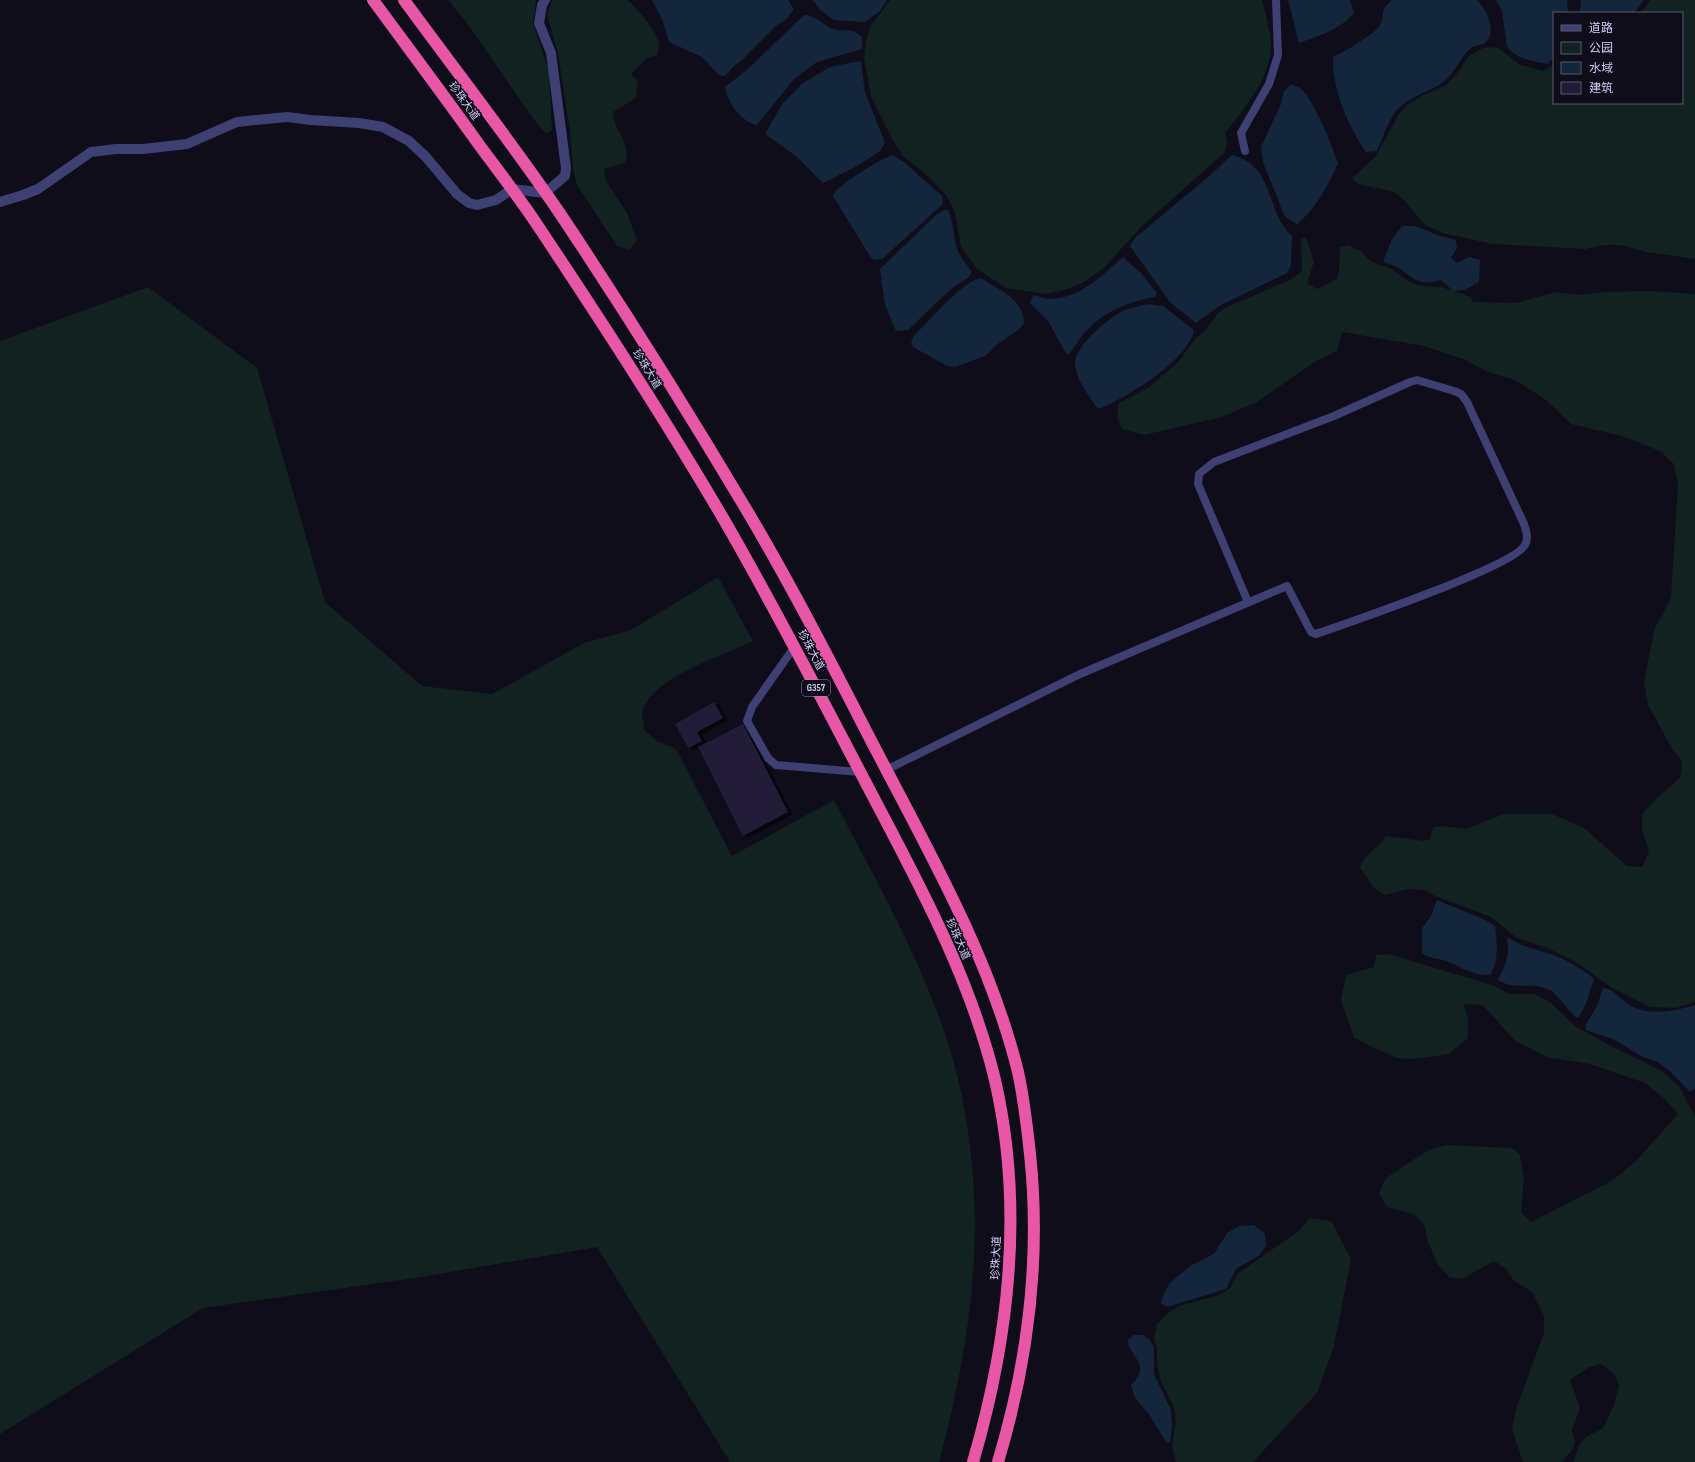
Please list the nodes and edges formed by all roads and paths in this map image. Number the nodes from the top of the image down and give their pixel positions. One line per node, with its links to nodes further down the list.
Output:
1 (374, 0): 6 (highway, 珍珠大道 / G357)
2 (404, 0): 7 (highway, 珍珠大道 / G357)
3 (545, 0): 7 (street)
4 (1276, 0): 5 (lane)
5 (1245, 151)
6 (512, 189): 7 (street); 8 (street); 10 (highway, 珍珠大道 / G357)
7 (545, 193): 11 (highway, 珍珠大道 / G357)
8 (0, 202)
9 (1248, 602): 9 (lane); 11 (lane)
10 (795, 646): 12 (highway, 珍珠大道 / G357); 12 (lane)
11 (886, 770): 14 (highway, 珍珠大道 / G357)
12 (860, 772): 13 (highway, 珍珠大道 / G357)
13 (973, 1462)
14 (998, 1462)

